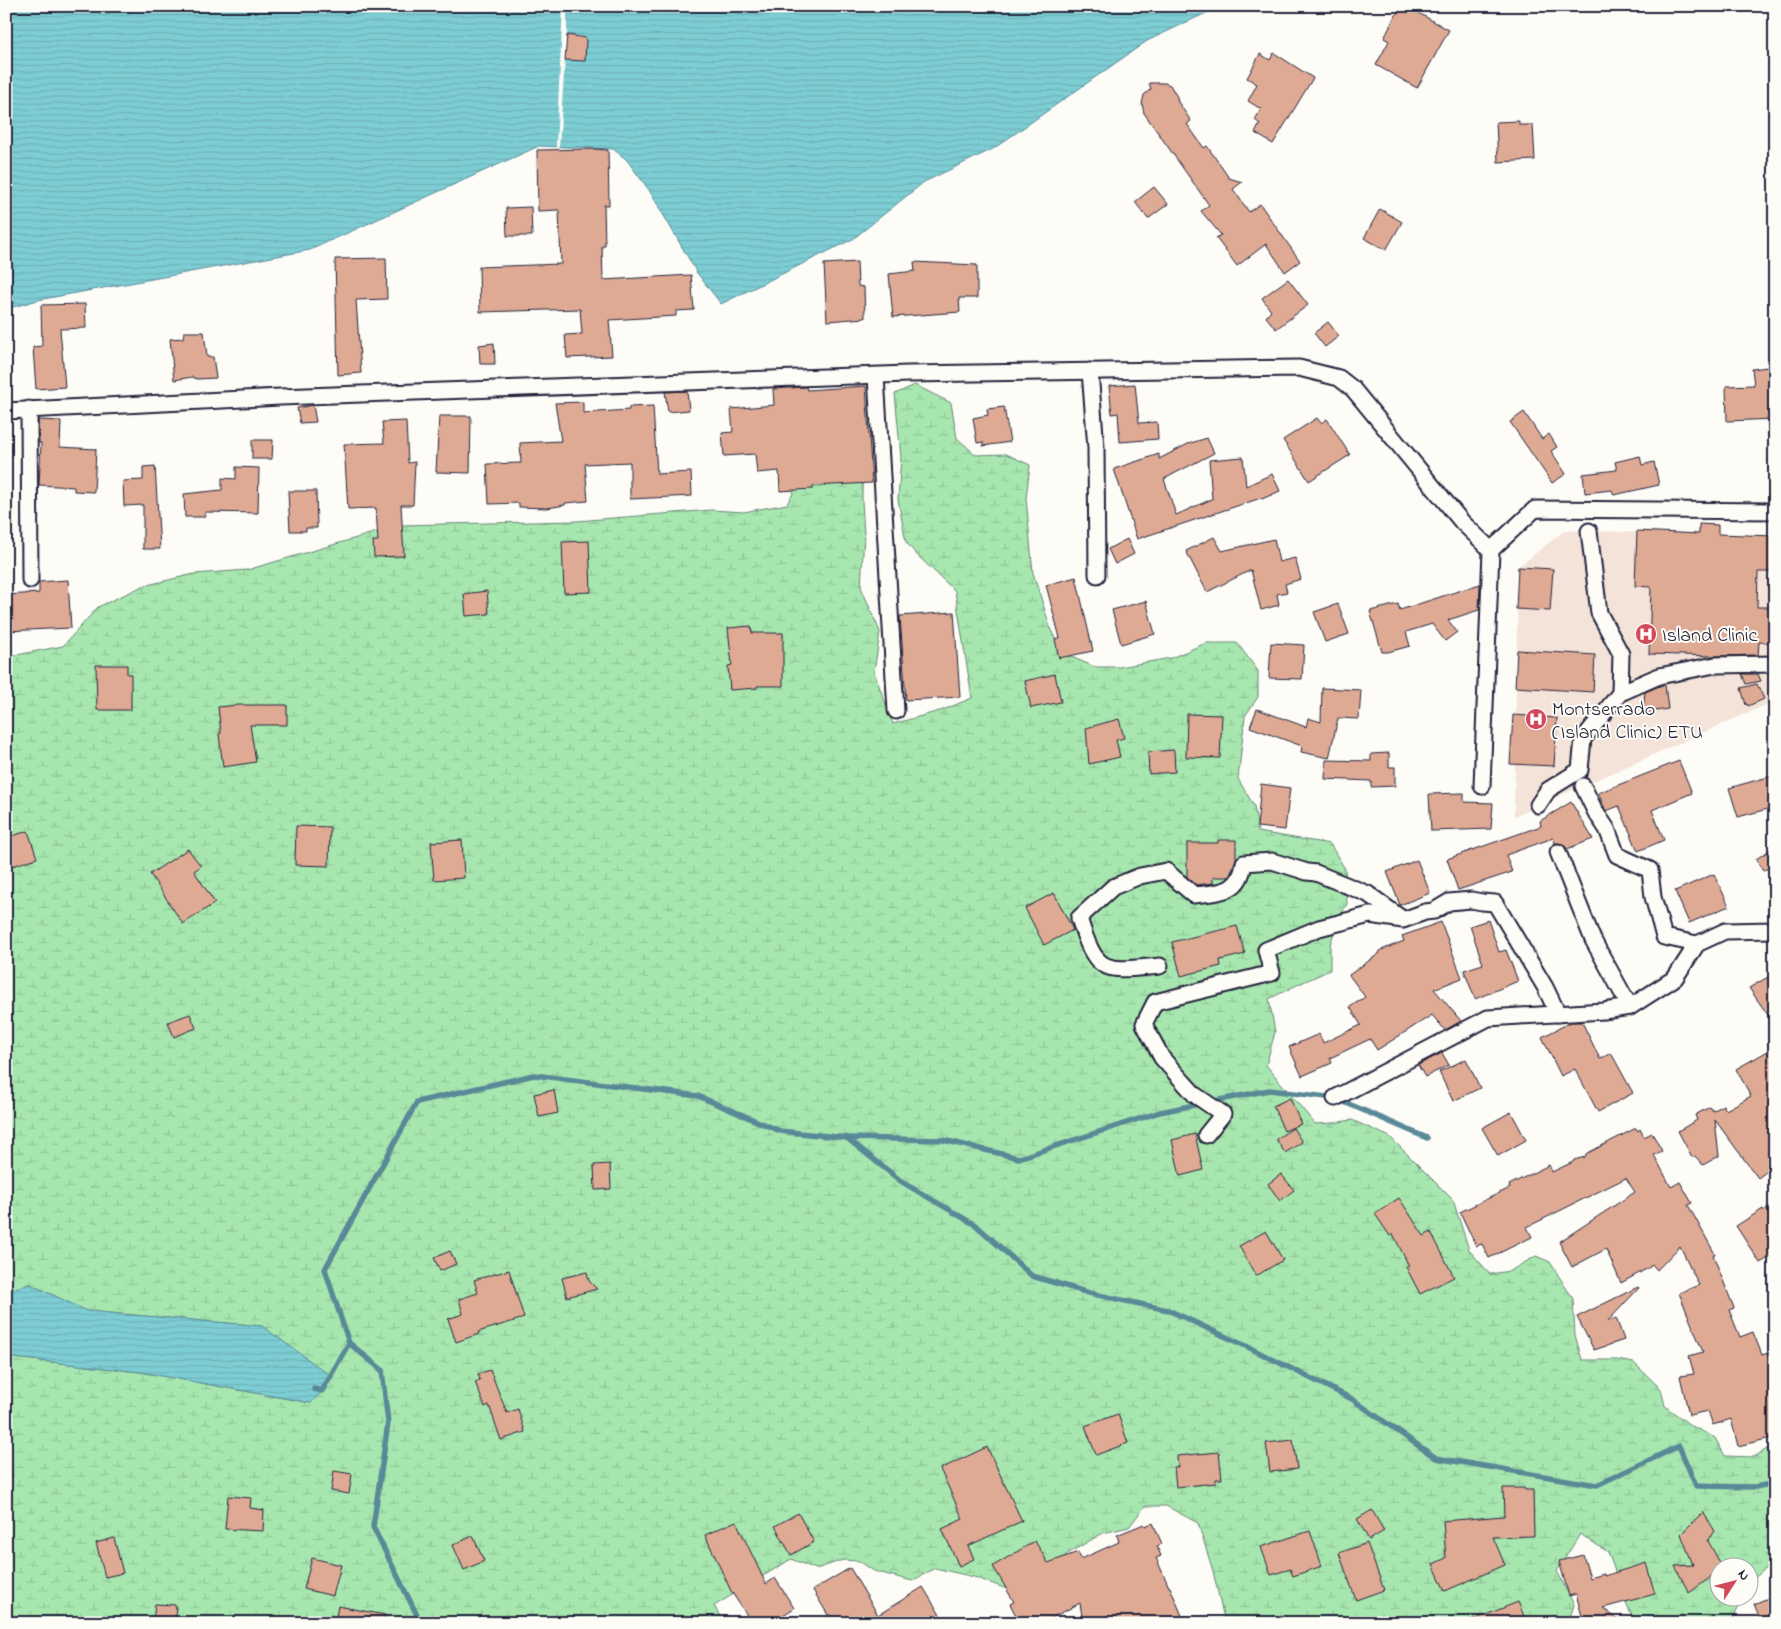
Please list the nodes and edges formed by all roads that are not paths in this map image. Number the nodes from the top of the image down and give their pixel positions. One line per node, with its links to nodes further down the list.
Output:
1 (1090, 370): 2 (street); 7 (street); 8 (street)
2 (876, 376): 3 (street); 12 (street)
3 (29, 410): 4 (street); 9 (street)
4 (6, 411)
5 (1775, 512): 7 (street)
6 (1589, 531): 11 (street)
7 (1491, 550): 13 (street)
8 (1097, 575)
9 (30, 580)
10 (1775, 664): 11 (street)
11 (1620, 693): 15 (street)
12 (896, 711)
13 (1482, 786)
14 (1583, 786): 19 (street)
15 (1538, 805)
16 (1558, 852): 21 (street)
17 (1403, 920): 20 (street); 22 (street); 24 (street)
18 (1775, 930): 19 (street)
19 (1697, 944): 21 (street)
20 (1160, 966)
21 (1630, 1007): 22 (street)
22 (1558, 1014): 23 (street)
23 (1335, 1098)
24 (1206, 1135)

